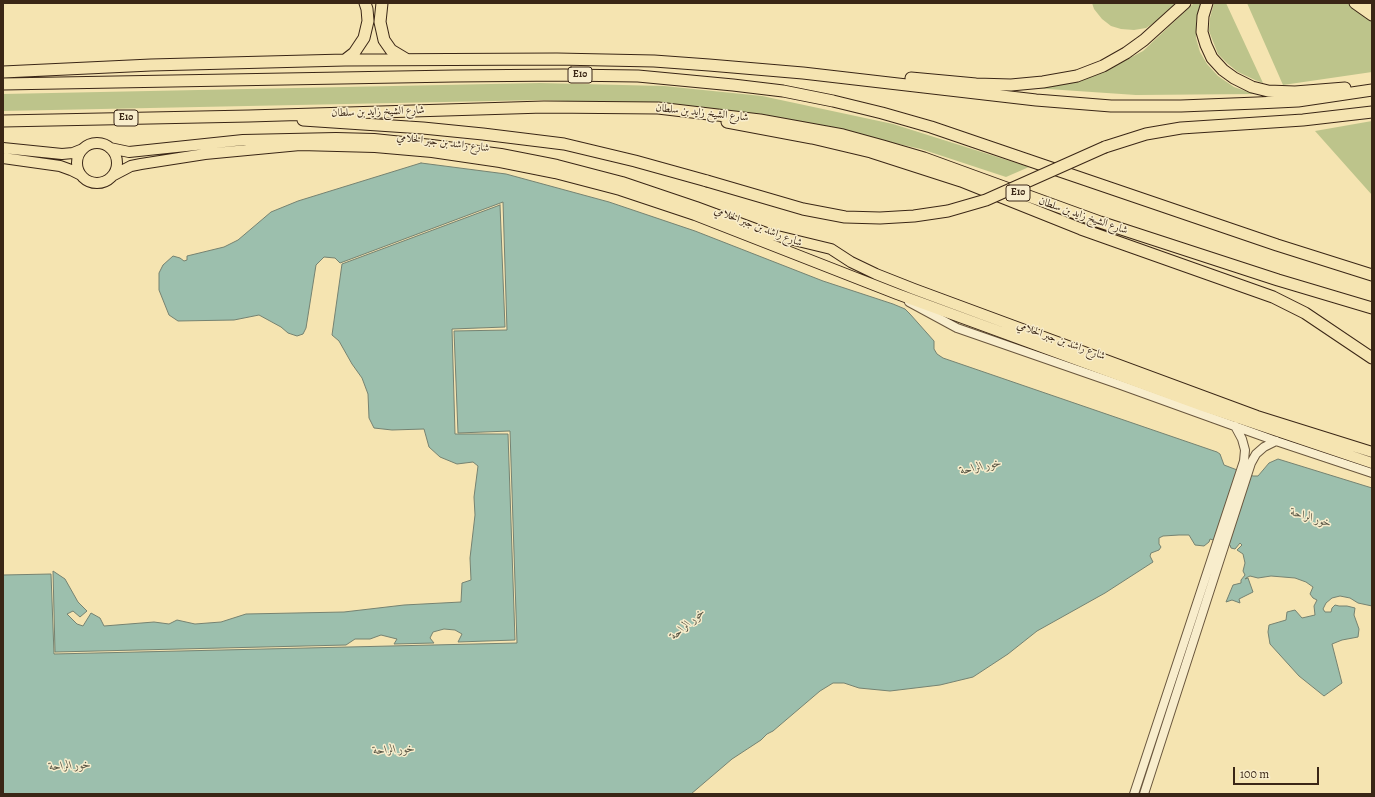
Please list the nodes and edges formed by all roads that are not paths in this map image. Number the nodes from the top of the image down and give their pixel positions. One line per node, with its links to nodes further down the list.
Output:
1 (365, 3): 7 (highway)
2 (382, 3): 8 (highway)
3 (1186, 3): 10 (highway)
4 (1207, 3): 13 (highway)
5 (1355, 3): 6 (highway)
6 (1372, 15)
7 (345, 60): 8 (highway); 9 (highway)
8 (406, 60): 10 (highway)
9 (3, 72)
10 (803, 73): 13 (highway)
11 (3, 84): 26 (highway, E10)
12 (1372, 90): 13 (highway)
13 (1297, 96)
14 (658, 108): 16 (highway, شارع الشيخ زايد بن سلطان / E10); 28 (highway, شارع الشيخ زايد بن سلطان / E10); 31 (highway)
15 (1372, 112): 16 (highway, bridge)
16 (249, 116): 17 (highway, شارع الشيخ زايد بن سلطان / E10)
17 (3, 121)
18 (3, 148): 20 (main road)
19 (110, 148): 20 (main road); 23 (main road); 25 (main road, شارع راشد بن جبر الحلامي)
20 (83, 149): 22 (main road)
21 (3, 158): 22 (main road)
22 (81, 175): 23 (main road)
23 (112, 176): 24 (main road, شارع راشد بن جبر الحلامي)
24 (827, 267): 25 (main road); 27 (main road, شارع راشد بن جبر الحلامي)
25 (864, 268): 34 (main road, شارع راشد بن جبر الحلامي)
26 (1372, 275)
27 (897, 294): 29 (street); 30 (main road, شارع راشد بن جبر الحلامي)
28 (1372, 308)
29 (946, 322): 30 (main road); 32 (street)
30 (982, 325): 36 (main road, شارع راشد بن جبر الحلامي)
31 (1372, 358)
32 (1234, 426): 33 (street); 35 (street)
33 (1276, 441): 35 (street); 37 (street)
34 (1372, 452)
35 (1247, 462): 38 (street)
36 (1372, 463)
37 (1372, 473)
38 (1192, 631): 39 (street); 40 (street)
39 (1134, 794)
40 (1144, 794)

